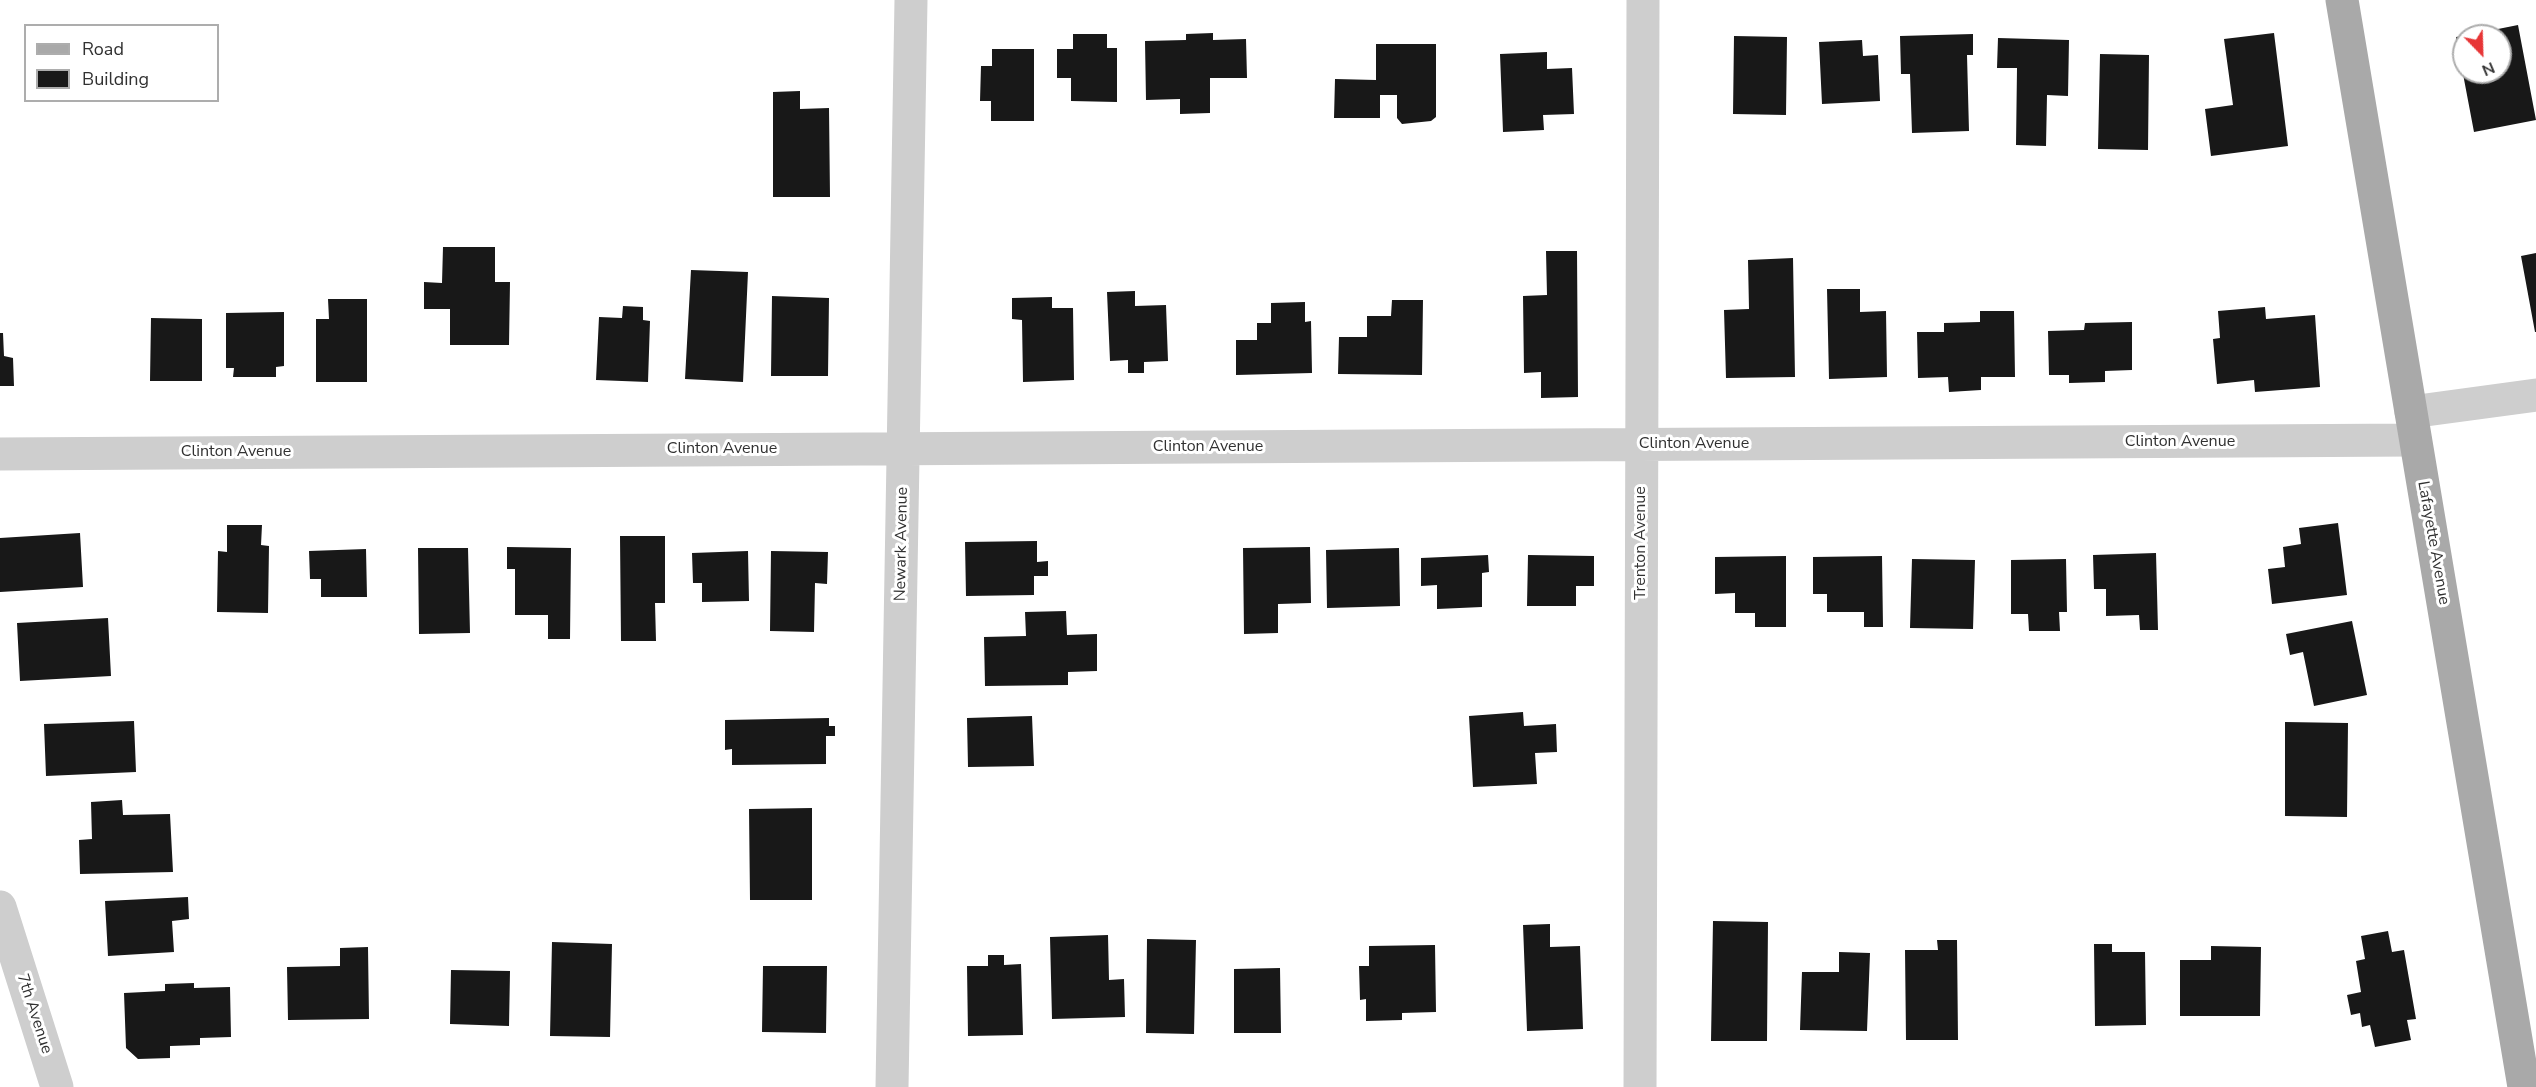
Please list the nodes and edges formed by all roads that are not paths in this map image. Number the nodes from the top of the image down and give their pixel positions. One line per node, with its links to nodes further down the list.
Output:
1 (911, 0): 7 (street, Newark Avenue)
2 (1643, 0): 6 (street, Trenton Avenue)
3 (2342, 0): 5 (main road, Lafayette Avenue)
4 (2536, 395): 5 (street, Clinton Avenue)
5 (2413, 426): 6 (street, Clinton Avenue); 13 (main road, Lafayette Avenue)
6 (1642, 444): 7 (street, Clinton Avenue); 12 (street, Trenton Avenue)
7 (903, 448): 8 (street, Clinton Avenue); 11 (street, Newark Avenue)
8 (0, 453)
9 (0, 907): 10 (street, 7th Avenue)
10 (57, 1087)
11 (892, 1087)
12 (1640, 1087)
13 (2524, 1087)

